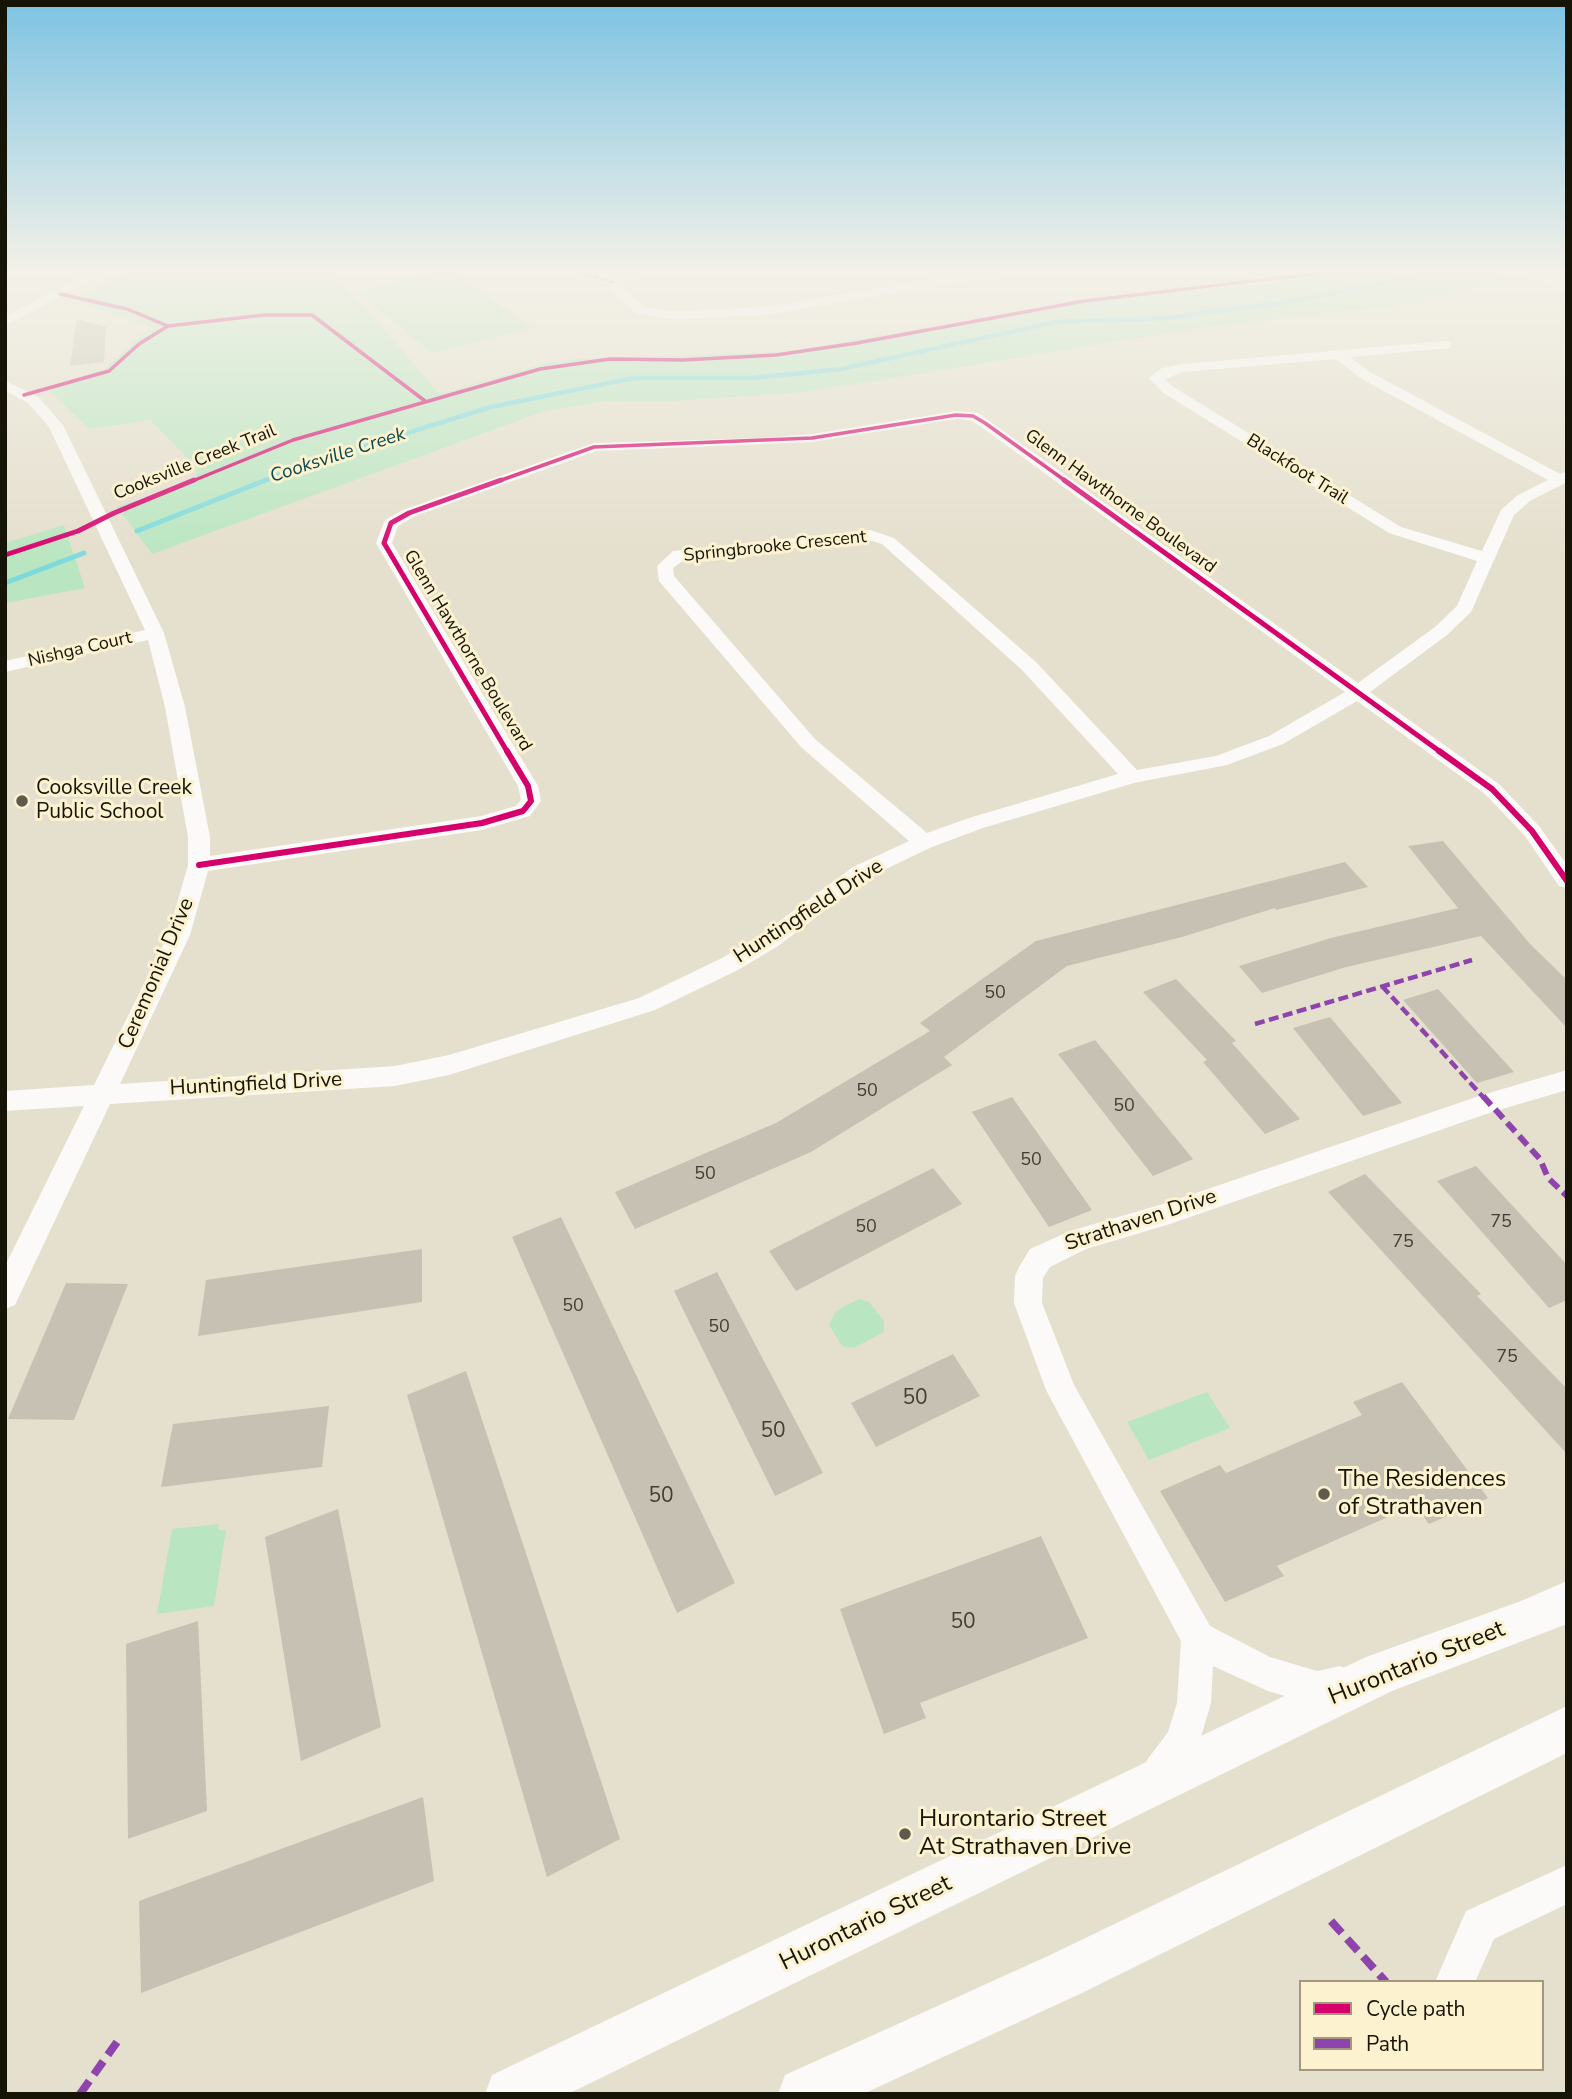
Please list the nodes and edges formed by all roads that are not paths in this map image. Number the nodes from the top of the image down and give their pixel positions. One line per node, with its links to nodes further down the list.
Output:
1 (1195, 367): 5 (street, Blackfoot Trail)
2 (1353, 367): 4 (street)
3 (5, 385): 6 (street, Ceremonial Drive)
4 (1562, 478): 5 (street, Huntingfield Drive)
5 (1486, 558): 8 (street, Huntingfield Drive)
6 (155, 633): 7 (street, Nishga Court); 11 (street, Ceremonial Drive)
7 (5, 667)
8 (1356, 693): 9 (street, Huntingfield Drive); 11 (street, Glenn Hawthorne Boulevard); 12 (street, Glenn Hawthorne Boulevard)
9 (1132, 778): 10 (street, Huntingfield Drive); 10 (street, Springbrooke Crescent)
10 (924, 842): 14 (street, Huntingfield Drive)
11 (198, 865): 14 (street, Ceremonial Drive)
12 (1567, 881)
13 (1567, 1080): 18 (street, Strathaven Drive)
14 (104, 1095): 15 (street, Huntingfield Drive); 16 (street, Ceremonial Drive)
15 (5, 1101)
16 (5, 1296)
17 (1567, 1602): 19 (main road, Hurontario Street)
18 (1198, 1638): 19 (street, Strathaven Drive); 21 (street)
19 (1382, 1674): 21 (main road, Hurontario Street)
20 (1567, 1729): 25 (main road)
21 (1150, 1787): 24 (main road, Hurontario Street)
22 (1567, 1884): 23 (street)
23 (1456, 1980)
24 (511, 2094)
25 (804, 2094)

